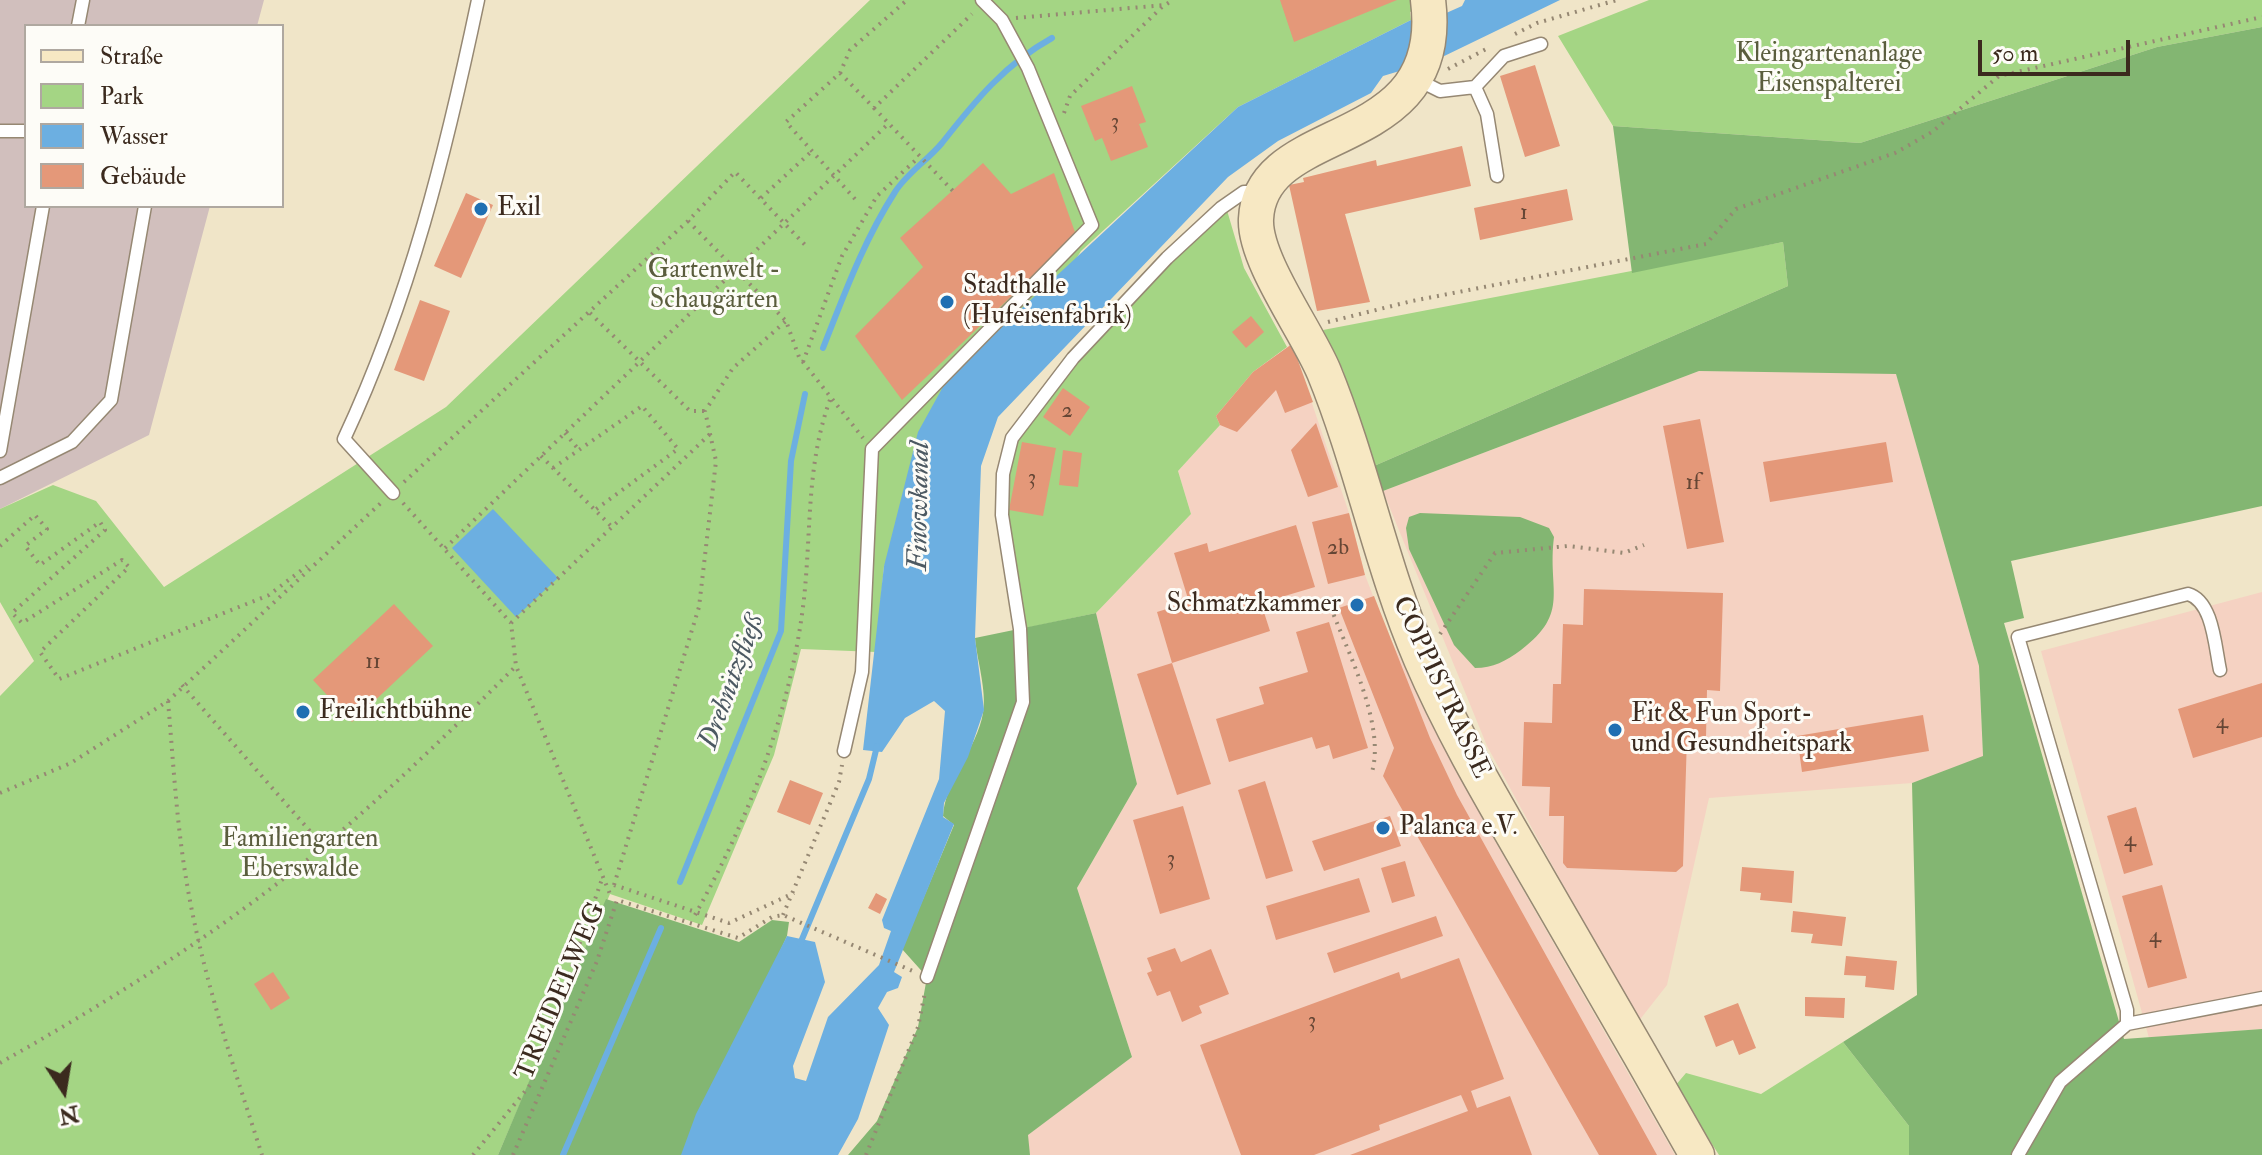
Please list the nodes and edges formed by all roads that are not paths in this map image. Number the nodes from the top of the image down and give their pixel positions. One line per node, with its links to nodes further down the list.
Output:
1 (83, 0): 5 (lane)
2 (478, 0): 17 (lane)
3 (983, 1): 19 (lane)
4 (1428, 2): 7 (main road)
5 (78, 24)
6 (1541, 44): 8 (lane)
7 (1416, 79): 8 (lane); 12 (main road)
8 (1475, 87): 11 (lane)
9 (0, 131): 10 (lane)
10 (24, 131)
11 (1497, 176)
12 (1260, 192): 20 (lane); 23 (main road, COPPISTRASSE)
13 (43, 208): 15 (lane)
14 (145, 208): 16 (lane)
15 (0, 451)
16 (0, 478)
17 (393, 493)
18 (2220, 670): 22 (lane)
19 (844, 751)
20 (927, 977)
21 (2262, 998): 22 (lane)
22 (2127, 1024): 24 (lane)
23 (1697, 1155)
24 (2018, 1155)

